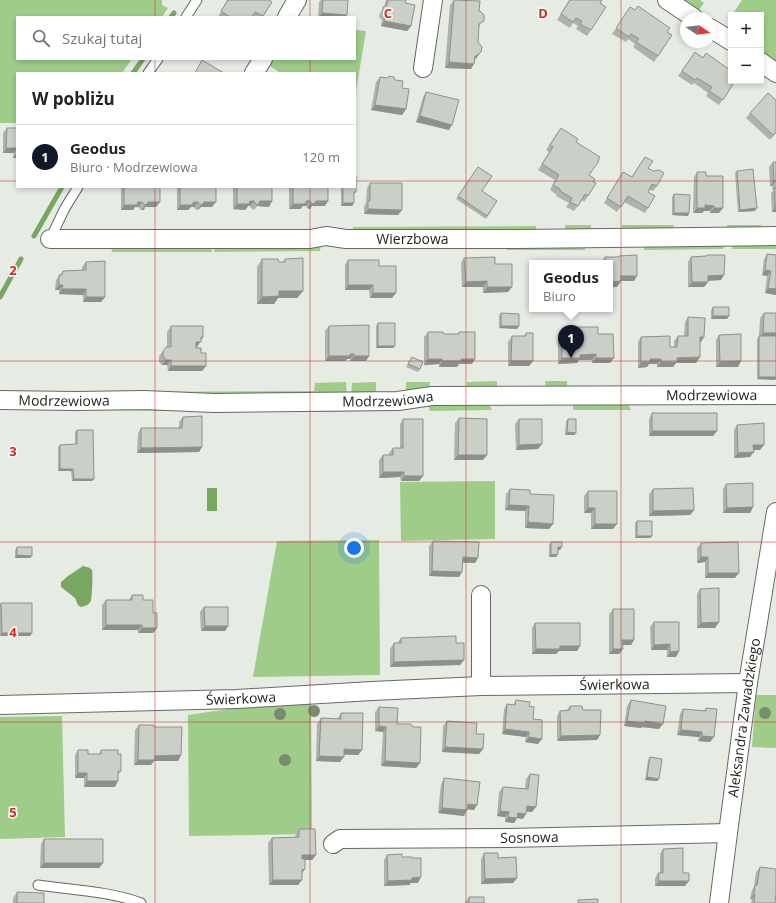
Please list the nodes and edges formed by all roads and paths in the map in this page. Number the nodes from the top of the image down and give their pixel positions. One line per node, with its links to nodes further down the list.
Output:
1 (198, 0): 6 (lane)
2 (298, 0): 7 (street)
3 (433, 0): 13 (street)
4 (667, 0): 5 (street)
5 (685, 12)
6 (187, 16)
7 (289, 16)
8 (716, 32): 9 (street)
9 (728, 39)
10 (157, 60): 14 (lane)
11 (262, 60): 15 (street)
12 (764, 64): 16 (street)
13 (423, 68)
14 (149, 72)
15 (255, 72)
16 (776, 73)
17 (77, 188): 19 (lane)
18 (776, 236): 19 (street, Wierzbowa)
19 (50, 239)
20 (776, 395): 21 (street, Modrzewiowa)
21 (0, 400)
22 (776, 512): 23 (street, Aleksandra Zawadzkiego)
23 (774, 534): 25 (street, Aleksandra Zawadzkiego)
24 (481, 594): 26 (street)
25 (748, 683): 26 (street, Świerkowa); 28 (street, Aleksandra Zawadzkiego)
26 (481, 686): 27 (street, Świerkowa)
27 (0, 705)
28 (728, 833): 29 (street, Sosnowa); 32 (street, Aleksandra Zawadzkiego)
29 (334, 844)
30 (38, 886): 31 (lane)
31 (141, 903)
32 (719, 903)

